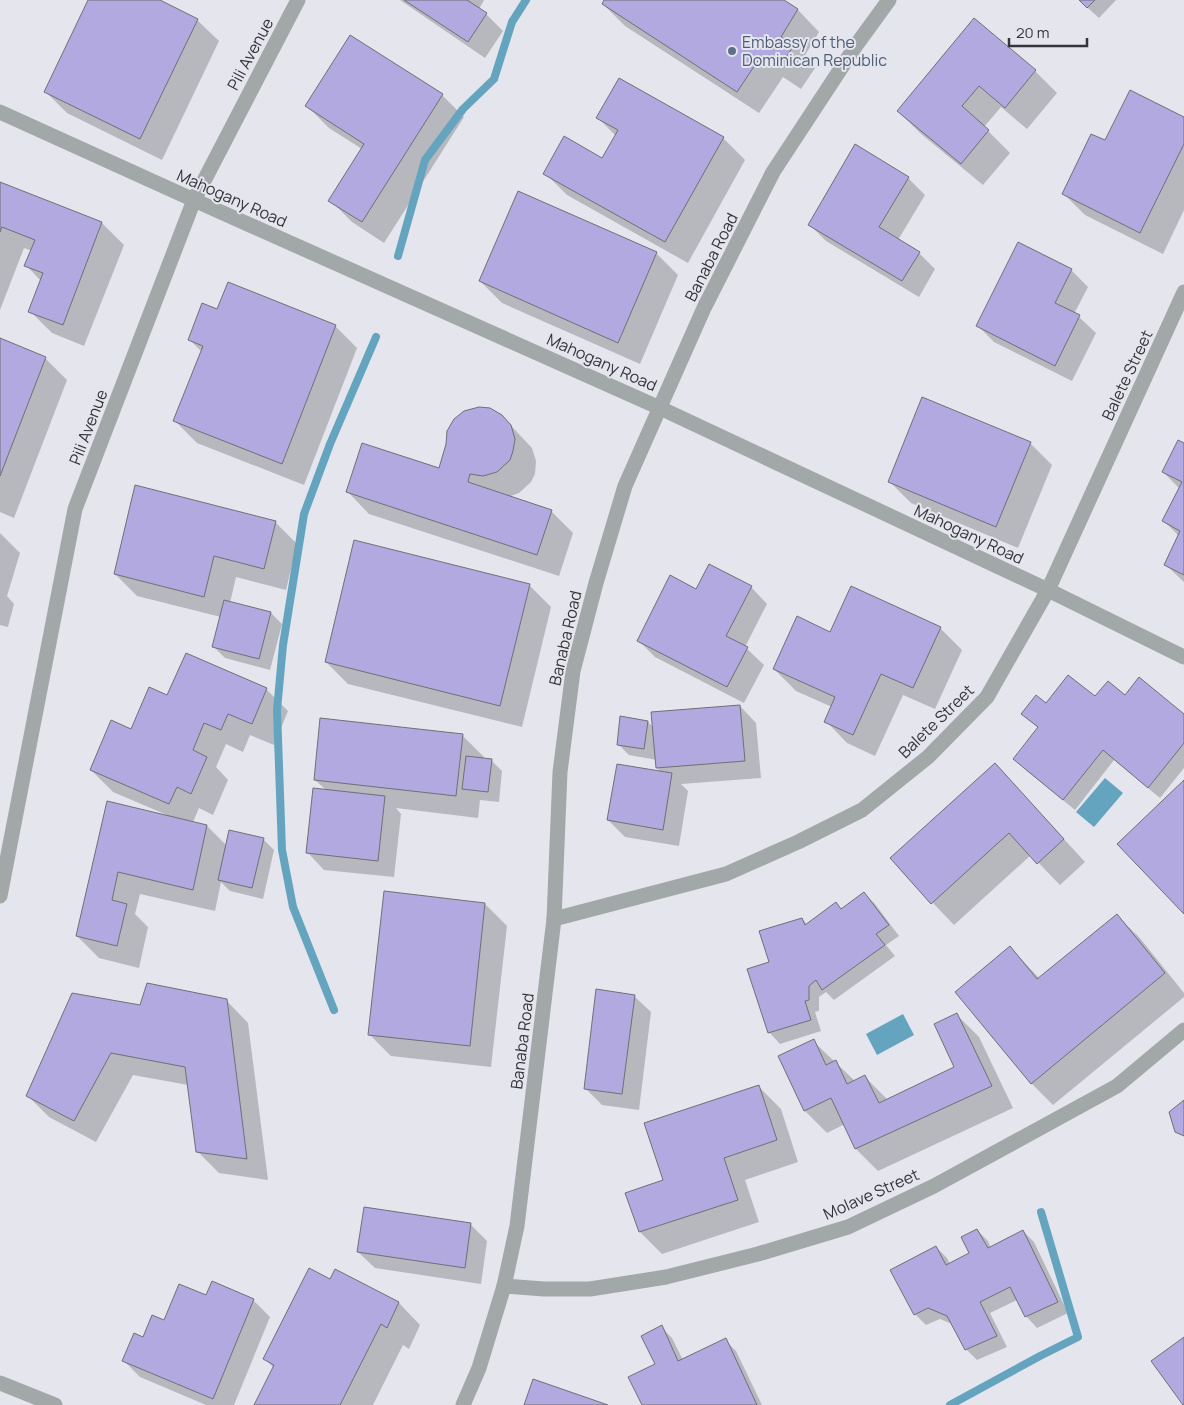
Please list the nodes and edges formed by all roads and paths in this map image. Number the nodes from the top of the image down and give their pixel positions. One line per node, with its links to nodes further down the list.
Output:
1 (298, 0): 4 (street, Pili Avenue)
2 (889, 0): 6 (street, Banaba Road)
3 (0, 112): 4 (street, Mahogany Road)
4 (194, 200): 6 (street, Mahogany Road); 9 (street, Pili Avenue)
5 (1184, 292): 7 (street, Balete Street)
6 (660, 408): 7 (street, Mahogany Road); 10 (street, Banaba Road)
7 (1048, 590): 8 (street, Mahogany Road); 10 (street, Balete Street)
8 (1184, 656)
9 (0, 896)
10 (554, 919): 12 (street, Banaba Road)
11 (1184, 1030): 12 (street, Molave Street)
12 (504, 1286): 15 (street, Banaba Road)
13 (0, 1383): 14 (street)
14 (55, 1405)
15 (463, 1405)

